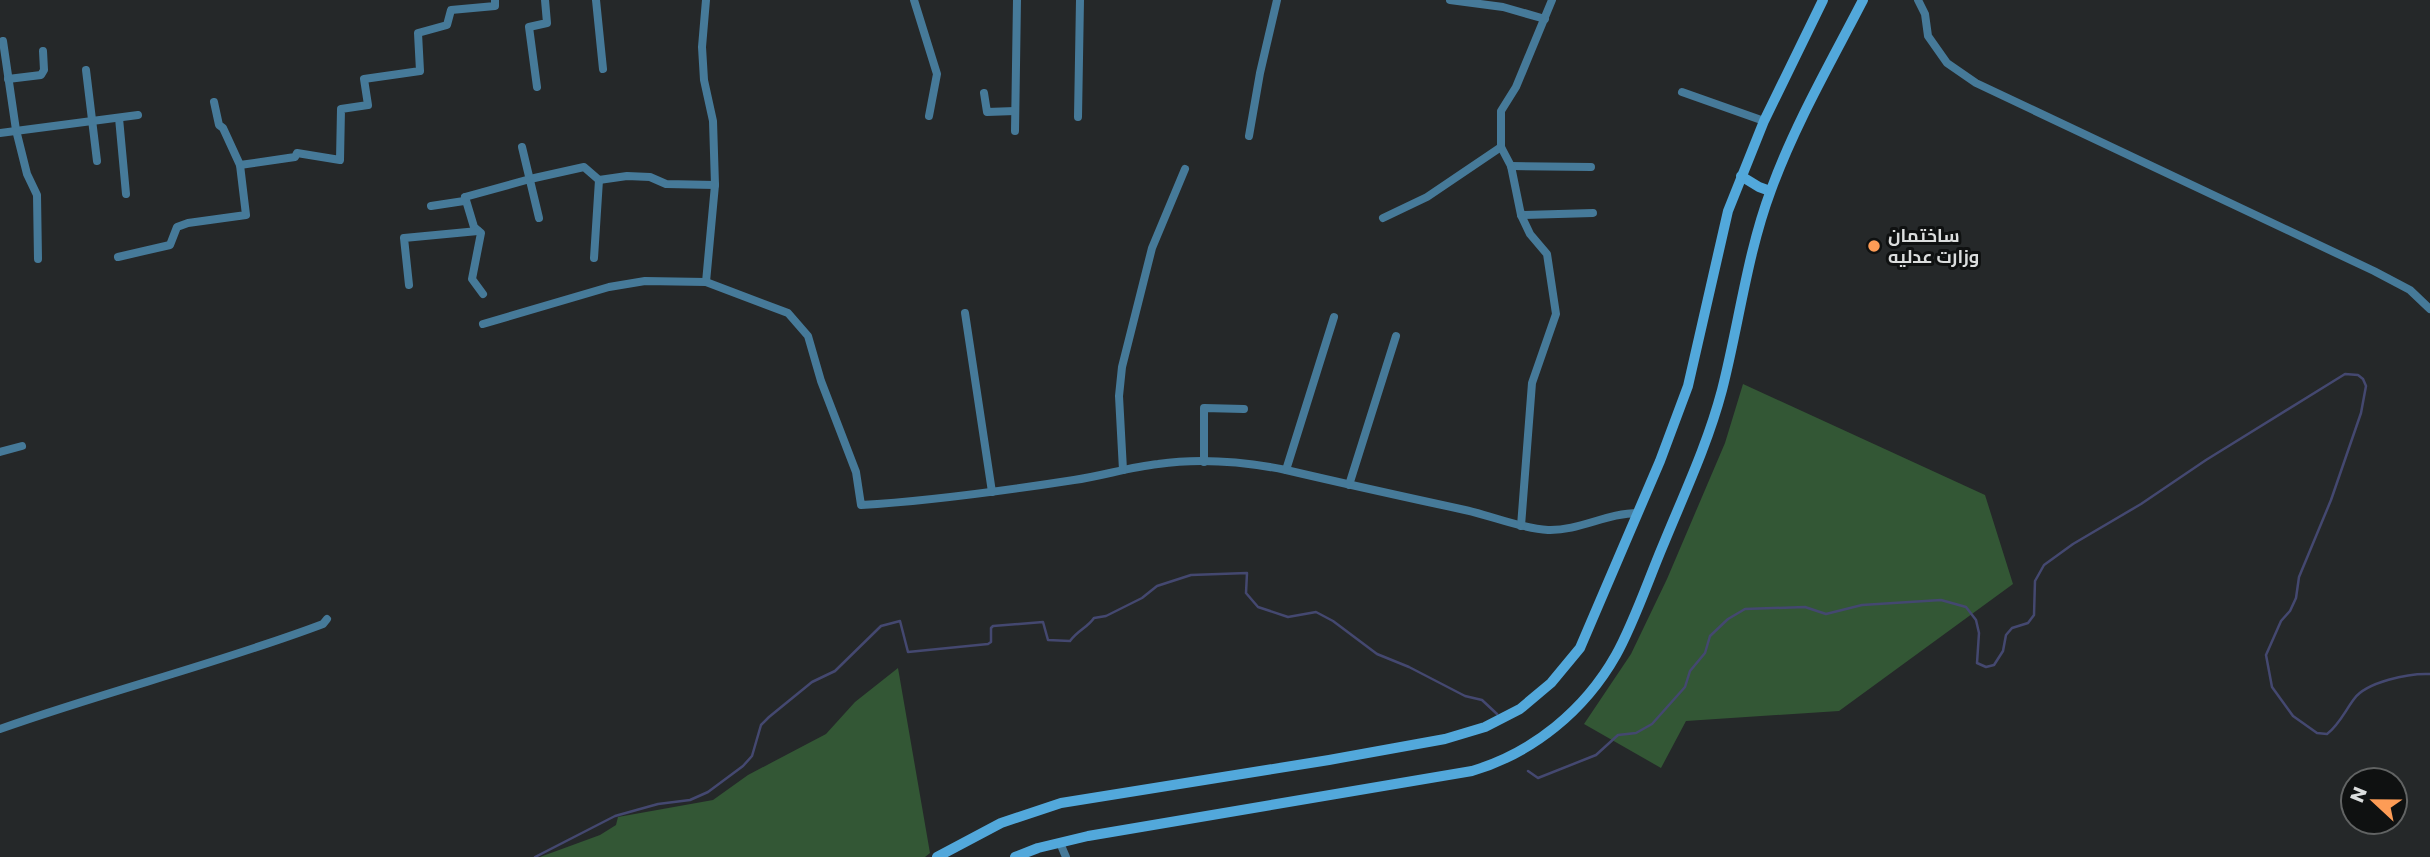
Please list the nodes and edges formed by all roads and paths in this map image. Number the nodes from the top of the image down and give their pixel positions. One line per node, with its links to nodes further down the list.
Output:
1 (495, 0): 38 (street)
2 (545, 0): 20 (street)
3 (596, 0): 17 (street)
4 (706, 0): 45 (street)
5 (914, 0): 26 (street)
6 (1017, 0): 24 (street)
7 (1080, 0): 27 (street)
8 (1277, 0): 34 (street)
9 (1450, 0): 14 (street)
10 (1552, 0): 14 (street)
11 (1823, 0): 30 (street)
12 (1863, 0): 46 (street)
13 (1918, 0): 61 (street)
14 (1545, 19): 36 (street)
15 (3, 41): 19 (street)
16 (43, 51): 19 (street)
17 (603, 69)
18 (86, 70): 29 (street)
19 (8, 79): 31 (street)
20 (537, 87)
21 (1682, 92): 30 (street)
22 (985, 93): 24 (street)
23 (214, 102): 38 (street)
24 (1015, 111): 32 (street)
25 (138, 115): 28 (street)
26 (929, 116)
27 (1078, 117)
28 (119, 118): 29 (street); 47 (street)
29 (92, 121): 31 (street); 37 (street)
30 (1764, 121): 42 (street)
31 (16, 130): 33 (street); 57 (street)
32 (1015, 131)
33 (0, 133)
34 (1249, 136)
35 (522, 147): 43 (street)
36 (1501, 147): 39 (street); 53 (street)
37 (97, 161)
38 (240, 165): 55 (street)
39 (1511, 166): 40 (street); 51 (street)
40 (1591, 167)
41 (1185, 169): 70 (street)
42 (1741, 176): 46 (street); 74 (street)
43 (530, 178): 44 (street); 48 (street); 52 (street)
44 (599, 180): 45 (street); 56 (street)
45 (715, 185): 58 (street)
46 (1770, 191): 78 (street)
47 (126, 194)
48 (465, 197): 49 (street); 54 (street)
49 (431, 206)
50 (1592, 213): 51 (street)
51 (1521, 215): 75 (street)
52 (539, 218)
53 (1383, 218)
54 (478, 230): 59 (street); 60 (street)
55 (118, 257)
56 (594, 258)
57 (38, 260)
58 (706, 282): 64 (street); 73 (street)
59 (409, 285)
60 (483, 293)
61 (2430, 309)
62 (965, 313): 73 (street)
63 (1334, 317): 71 (street)
64 (483, 324)
65 (1396, 336): 72 (street)
66 (1244, 409): 69 (street)
67 (22, 446): 68 (street)
68 (0, 452)
69 (1204, 462): 70 (street); 71 (street)
70 (1123, 470): 73 (street)
71 (1286, 470): 72 (street)
72 (1349, 485): 75 (street)
73 (992, 492)
74 (1637, 513): 75 (street); 79 (street)
75 (1521, 526)
76 (327, 619): 77 (street)
77 (0, 729)
78 (1060, 842): 80 (street); 81 (street)
79 (937, 857)
80 (1015, 857)
81 (1066, 857)

